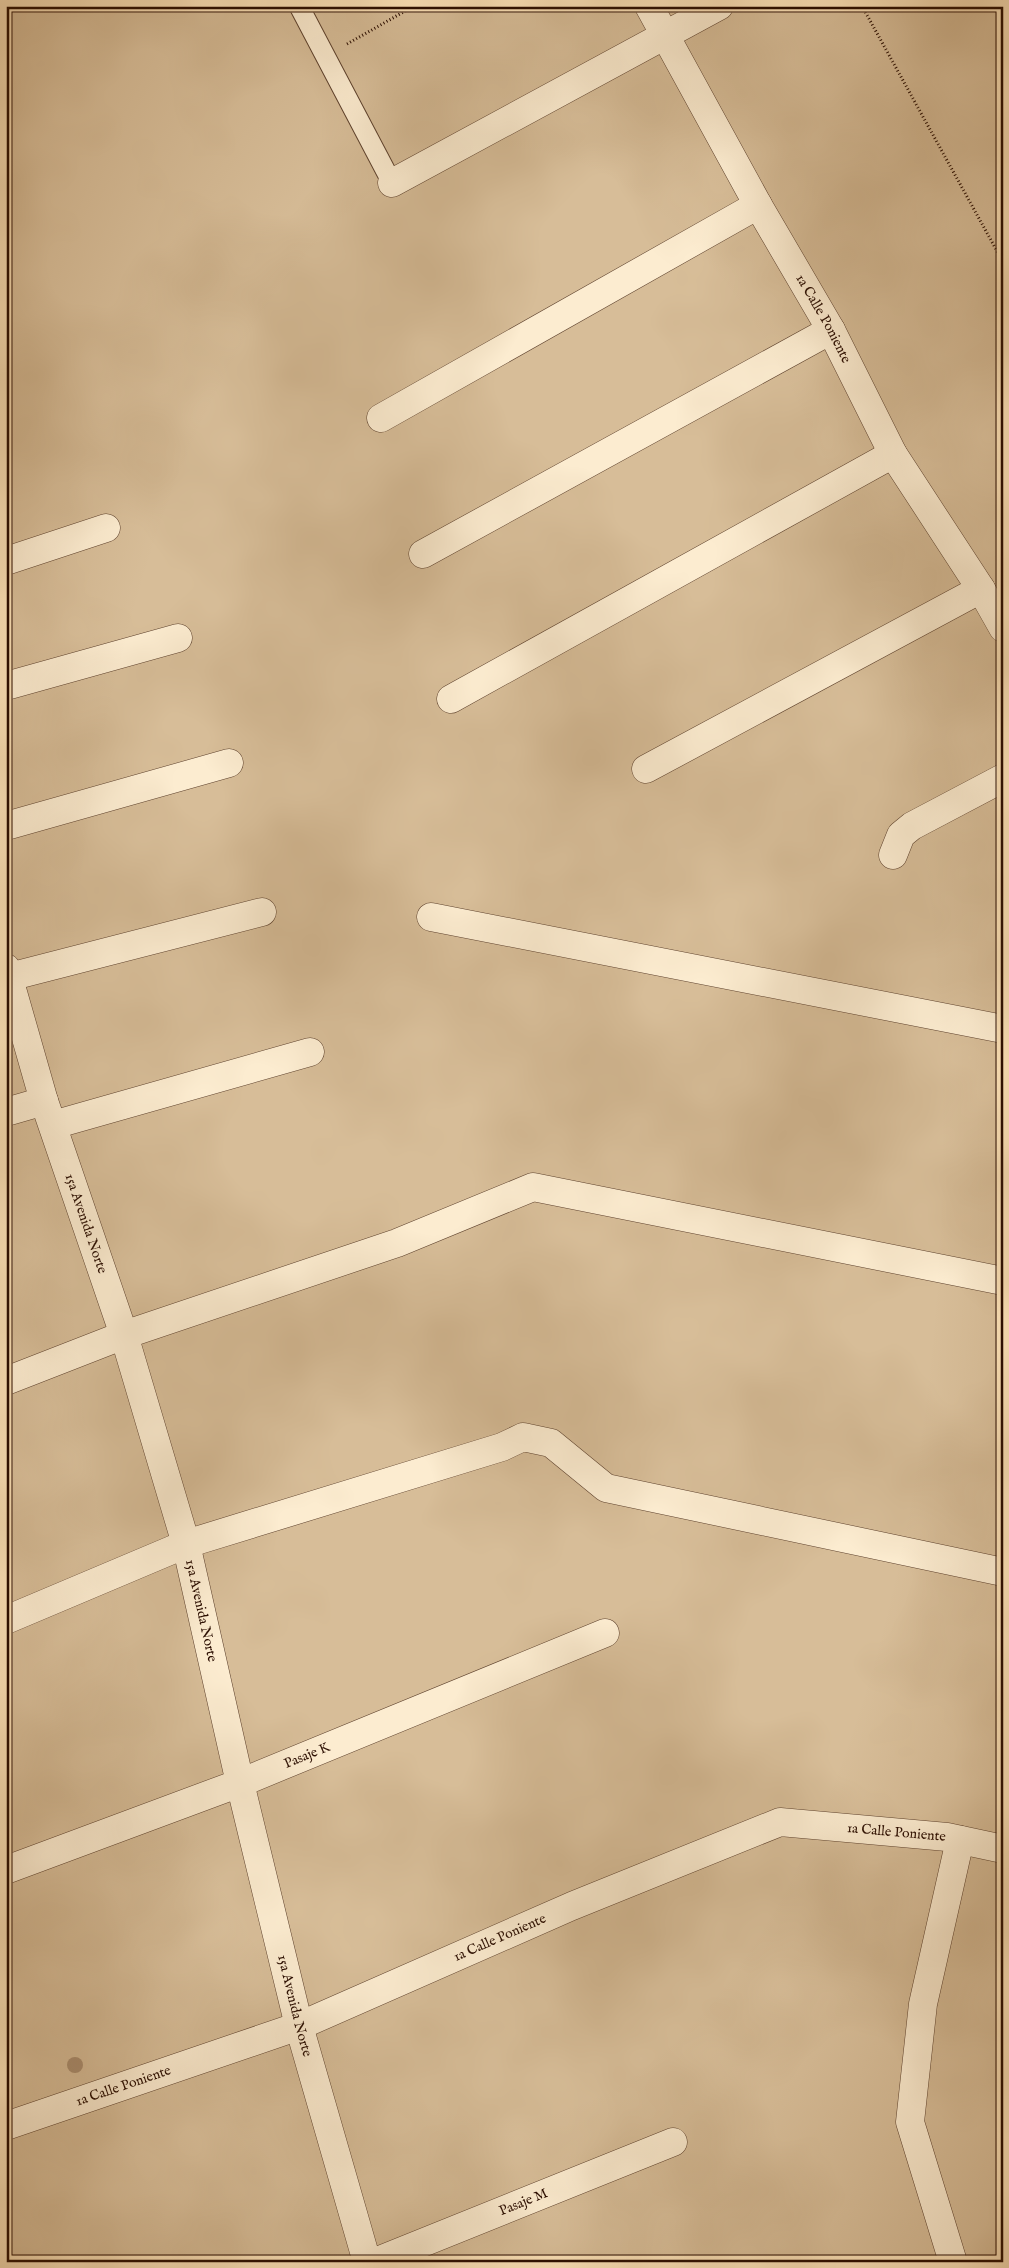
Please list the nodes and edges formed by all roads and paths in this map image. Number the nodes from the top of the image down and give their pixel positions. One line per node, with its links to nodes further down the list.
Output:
1 (299, 6): 9 (lane)
2 (414, 6): 9 (path)
3 (649, 6): 8 (street, 1a Calle Poniente)
4 (719, 6): 8 (street)
5 (862, 6): 12 (path)
6 (997, 6): 7 (path)
7 (1003, 17)
8 (665, 35): 10 (street); 11 (street, 1a Calle Poniente)
9 (325, 56): 10 (lane)
10 (392, 183)
11 (758, 205): 13 (street, 1a Calle Poniente); 14 (street)
12 (1003, 262)
13 (830, 330): 15 (street, 1a Calle Poniente); 17 (street)
14 (381, 418)
15 (893, 454): 19 (street, 1a Calle Poniente); 23 (street)
16 (106, 528): 18 (street)
17 (423, 554)
18 (6, 560)
19 (981, 589): 20 (street, 1a Calle Poniente); 25 (street)
20 (1003, 628)
21 (178, 638): 22 (street)
22 (6, 686)
23 (451, 699)
24 (229, 764): 27 (street)
25 (646, 769)
26 (1003, 778): 28 (street)
27 (6, 826)
28 (893, 855)
29 (262, 912): 31 (street)
30 (431, 916): 32 (street)
31 (8, 972): 35 (street, 15a Avenida Norte)
32 (1003, 1029)
33 (310, 1052): 35 (street)
34 (6, 1112): 35 (street)
35 (48, 1113): 37 (street, 15a Avenida Norte)
36 (1003, 1281): 37 (street)
37 (124, 1335): 38 (street); 39 (street, 15a Avenida Norte)
38 (6, 1381)
39 (186, 1544): 40 (street); 41 (street); 43 (street, 15a Avenida Norte)
40 (1003, 1572)
41 (6, 1620)
42 (605, 1633): 43 (street, Pasaje K)
43 (240, 1783): 46 (street, Pasaje K); 47 (street, 15a Avenida Norte)
44 (960, 1840): 45 (street, 1a Calle Poniente); 47 (street, 1a Calle Poniente); 52 (street)
45 (1003, 1849)
46 (6, 1870)
47 (299, 2026): 48 (street, 1a Calle Poniente); 50 (street, 15a Avenida Norte)
48 (6, 2126)
49 (673, 2142): 51 (street, Pasaje M)
50 (367, 2262)
51 (375, 2262)
52 (954, 2262)

